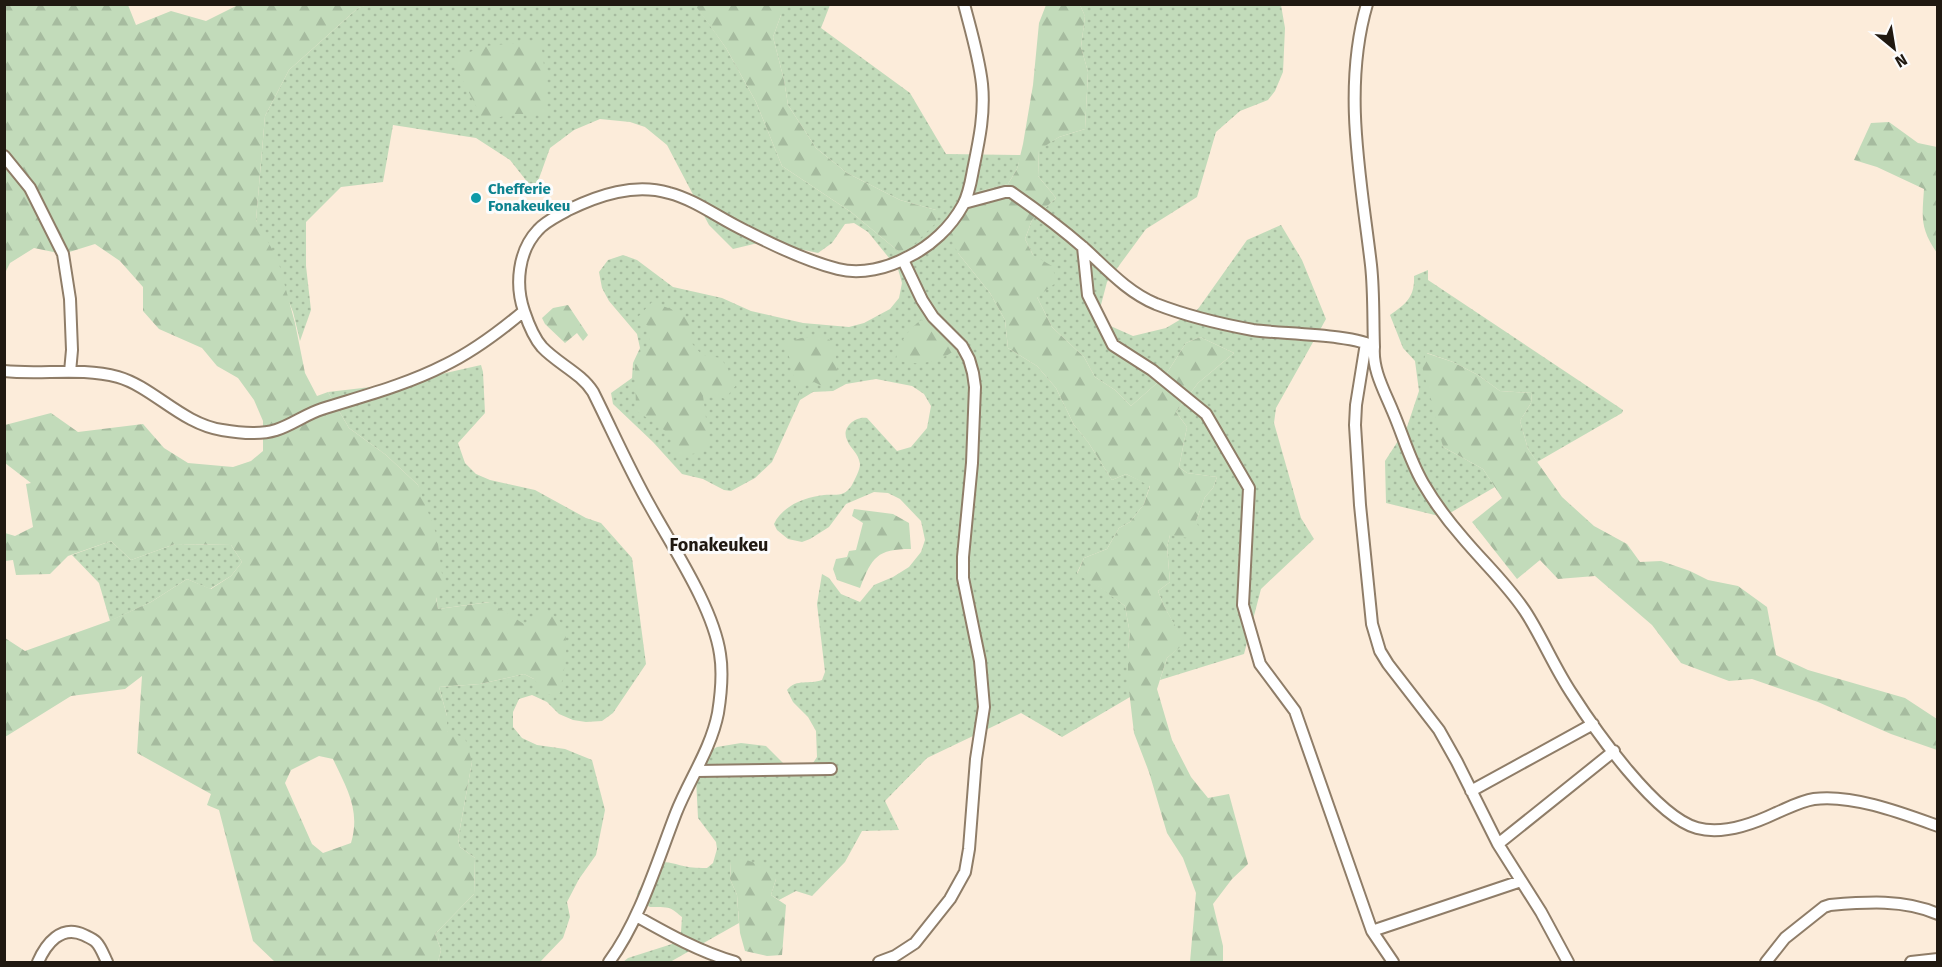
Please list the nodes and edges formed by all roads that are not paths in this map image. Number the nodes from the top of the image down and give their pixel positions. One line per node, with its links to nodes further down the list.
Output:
1 (964, 4): 4 (street)
2 (1367, 4): 8 (street)
3 (4, 156): 10 (street)
4 (964, 203): 5 (street); 6 (street)
5 (1083, 248): 8 (street); 21 (street)
6 (903, 260): 7 (street); 27 (street)
7 (524, 311): 10 (street); 14 (street)
8 (1370, 345): 11 (street); 15 (street)
9 (4, 371): 10 (street)
10 (70, 372)
11 (1593, 724): 12 (street); 15 (street)
12 (1614, 751): 16 (street); 17 (street)
13 (831, 769): 14 (street)
14 (697, 771): 20 (street)
15 (1471, 791): 17 (street)
16 (1938, 826)
17 (1498, 844): 18 (street)
18 (1521, 881): 21 (street); 29 (street)
19 (1938, 914): 30 (street)
20 (636, 916): 25 (street); 26 (street)
21 (1372, 930): 28 (street)
22 (1938, 958): 31 (street)
23 (38, 963): 24 (street)
24 (107, 963)
25 (609, 963)
26 (735, 963)
27 (879, 963)
28 (1393, 963)
29 (1568, 963)
30 (1766, 963)
31 (1911, 963)

